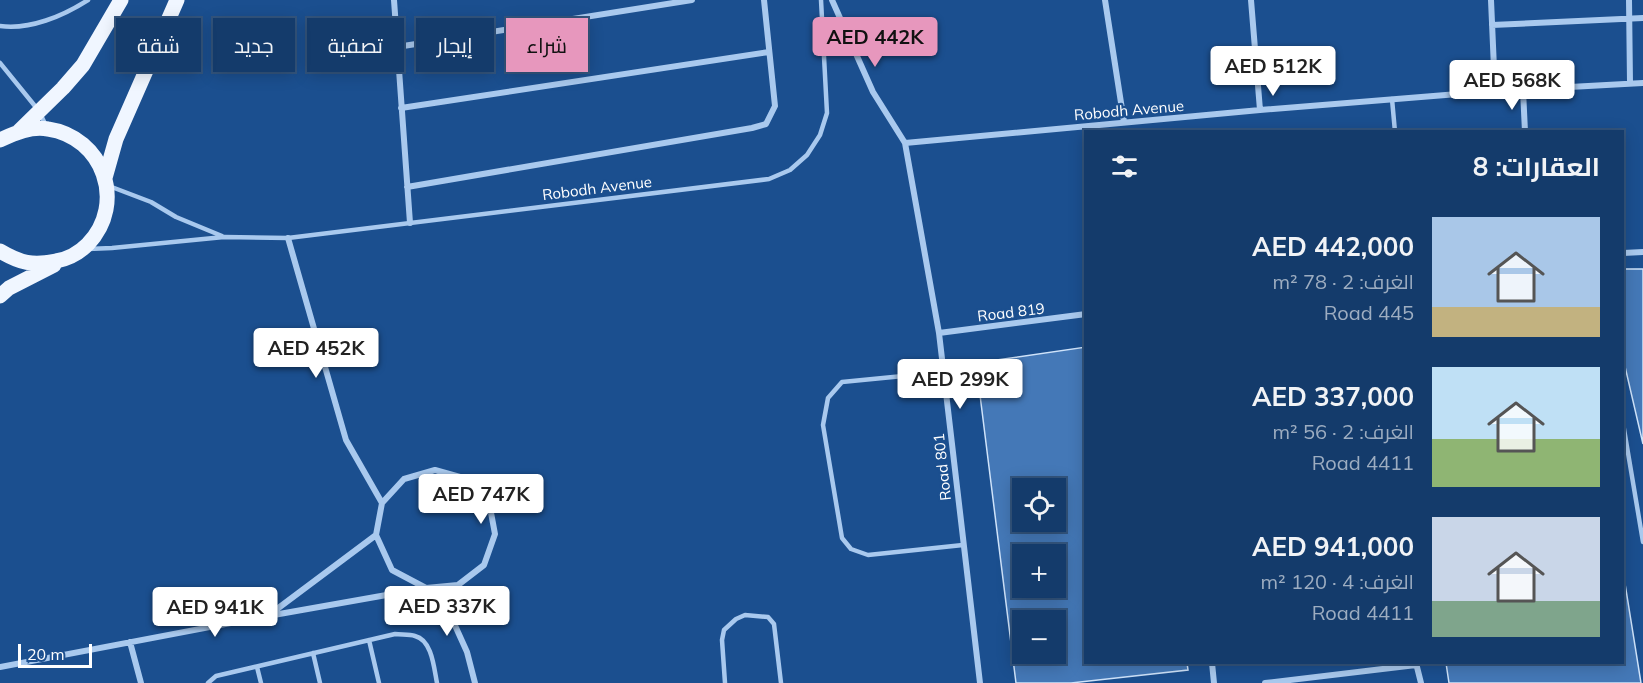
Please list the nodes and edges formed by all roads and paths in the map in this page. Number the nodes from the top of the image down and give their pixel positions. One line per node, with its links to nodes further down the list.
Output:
1 (88, 0): 17 (lane)
2 (121, 0): 29 (main road)
3 (177, 0): 37 (main road)
4 (394, 0): 13 (street)
5 (692, 0): 18 (street)
6 (764, 0): 19 (street)
7 (822, 0): 39 (lane, Robodh Avenue)
8 (832, 0): 36 (street)
9 (1106, 0): 30 (street)
10 (1251, 0): 28 (street)
11 (1491, 0): 16 (street)
12 (1629, 0): 14 (street)
13 (395, 18)
14 (1630, 18): 15 (street); 16 (street); 22 (street)
15 (1643, 18)
16 (1492, 25): 25 (street)
17 (0, 26)
18 (404, 46)
19 (769, 52): 27 (street); 38 (street)
20 (0, 63): 29 (lane)
21 (399, 72): 27 (street)
22 (1630, 83): 23 (street, Robodh Avenue); 24 (street, Robodh Avenue)
23 (1643, 84)
24 (1523, 90): 25 (street, Robodh Avenue); 33 (street)
25 (1495, 91): 26 (street, Robodh Avenue)
26 (1392, 99): 28 (street, Robodh Avenue); 32 (lane)
27 (401, 108): 38 (street)
28 (1260, 110): 30 (street, Robodh Avenue)
29 (39, 111): 31 (lane); 34 (main road)
30 (1124, 122): 36 (street, Robodh Avenue)
31 (47, 128): 34 (main road); 37 (main road)
32 (1395, 130)
33 (1525, 130)
34 (19, 131): 35 (main road)
35 (0, 140)
36 (905, 143): 49 (street, Road 801)
37 (106, 181): 40 (lane, Robodh Avenue); 42 (main road)
38 (407, 187): 39 (street)
39 (410, 223): 41 (lane, Robodh Avenue)
40 (224, 237): 41 (lane, Robodh Avenue); 42 (lane, Robodh Avenue)
41 (288, 238): 52 (street)
42 (83, 249): 46 (main road)
43 (0, 251): 46 (main road)
44 (1643, 252): 45 (street)
45 (1624, 253)
46 (64, 260): 47 (main road)
47 (0, 296)
48 (1084, 314): 49 (street, Road 819)
49 (939, 333): 50 (street, Road 801)
50 (944, 372): 55 (street, Road 801); 55 (lane)
51 (1624, 429): 54 (lane)
52 (382, 503): 53 (street); 56 (street)
53 (376, 536): 56 (street); 57 (street)
54 (1643, 542)
55 (963, 545): 75 (street, Road 801)
56 (426, 588): 57 (street); 72 (street)
57 (268, 616): 59 (street)
58 (369, 640): 60 (lane); 70 (lane); 71 (lane)
59 (130, 642): 64 (street); 66 (street)
60 (313, 653): 63 (lane); 69 (lane)
61 (1212, 664): 76 (street)
62 (1416, 664): 65 (street); 79 (street)
63 (257, 666): 67 (lane); 68 (lane)
64 (0, 667)
65 (1333, 675): 77 (street); 78 (street)
66 (141, 683)
67 (208, 683)
68 (261, 683)
69 (320, 683)
70 (380, 683)
71 (437, 683)
72 (475, 683)
73 (725, 683): 74 (lane)
74 (781, 683)
75 (980, 683)
76 (1214, 683)
77 (1265, 683)
78 (1334, 683)
79 (1421, 683)

